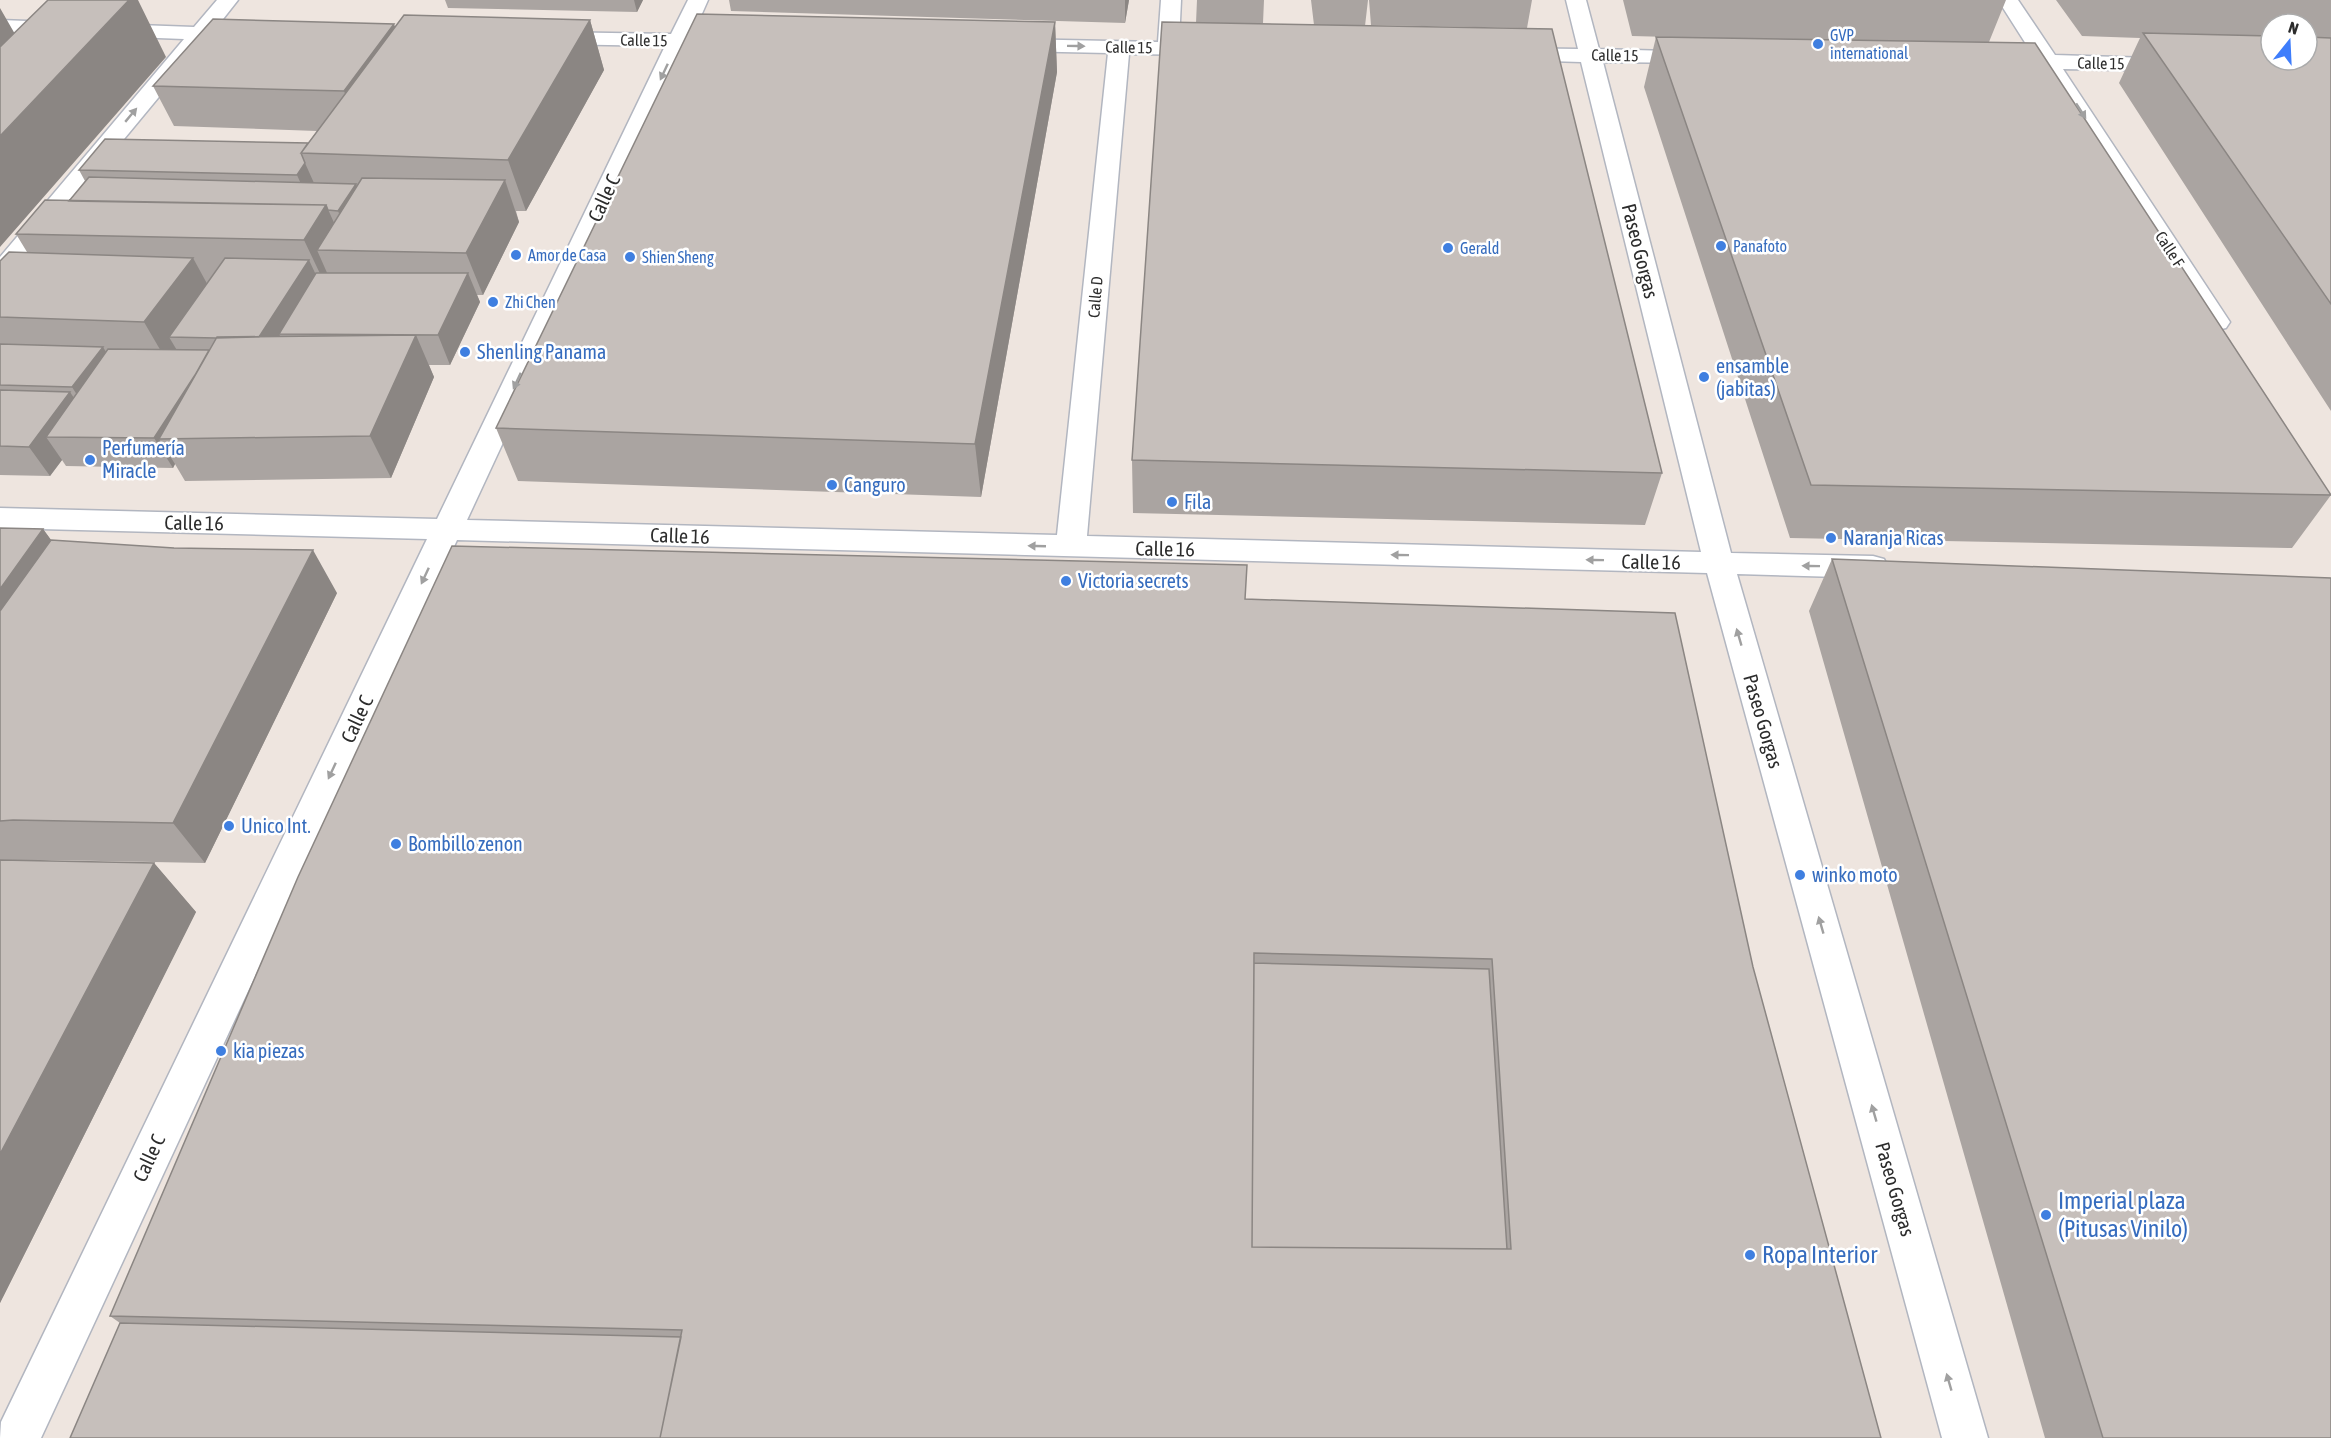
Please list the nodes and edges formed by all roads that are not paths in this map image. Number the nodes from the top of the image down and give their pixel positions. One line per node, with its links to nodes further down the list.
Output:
1 (228, 0): 9 (street)
2 (698, 0): 12 (street, Calle C)
3 (1172, 0): 16 (street)
4 (1576, 0): 20 (street, Paseo Gorgas)
5 (2008, 0): 23 (street, Calle F)
6 (88, 7): 8 (street)
7 (0, 26): 8 (street)
8 (67, 27): 9 (street); 18 (street)
9 (198, 34): 10 (street); 25 (street, one-way to 9)
10 (268, 35)
11 (526, 38): 12 (street, Calle 15)
12 (679, 40): 13 (street, Calle 15); 28 (street, Calle C, one-way to 28)
13 (750, 41)
14 (988, 45): 15 (street, Calle 15, one-way to 15)
15 (1119, 47): 16 (street, Calle 15); 29 (street, Calle D)
16 (1167, 48): 17 (street, Calle 15)
17 (1226, 49)
18 (45, 51)
19 (1497, 53): 20 (street, Calle 15)
20 (1591, 55): 21 (street, Calle 15); 30 (street, Paseo Gorgas)
21 (1720, 57)
22 (1978, 61): 23 (street, Calle 15)
23 (2049, 62): 24 (street, Calle 15); 26 (street, Calle F, one-way to 26)
24 (2190, 64)
25 (0, 273)
26 (2228, 339)
27 (0, 518): 28 (street, Calle 16)
28 (446, 530): 29 (street, Calle 16, one-way to 28); 32 (street, Calle C, one-way to 32)
29 (1071, 547): 30 (street, Calle 16, one-way to 29)
30 (1719, 563): 31 (street, Calle 16, one-way to 30); 33 (street, Paseo Gorgas, one-way to 30)
31 (1895, 568)
32 (17, 1438)
33 (1965, 1438)

